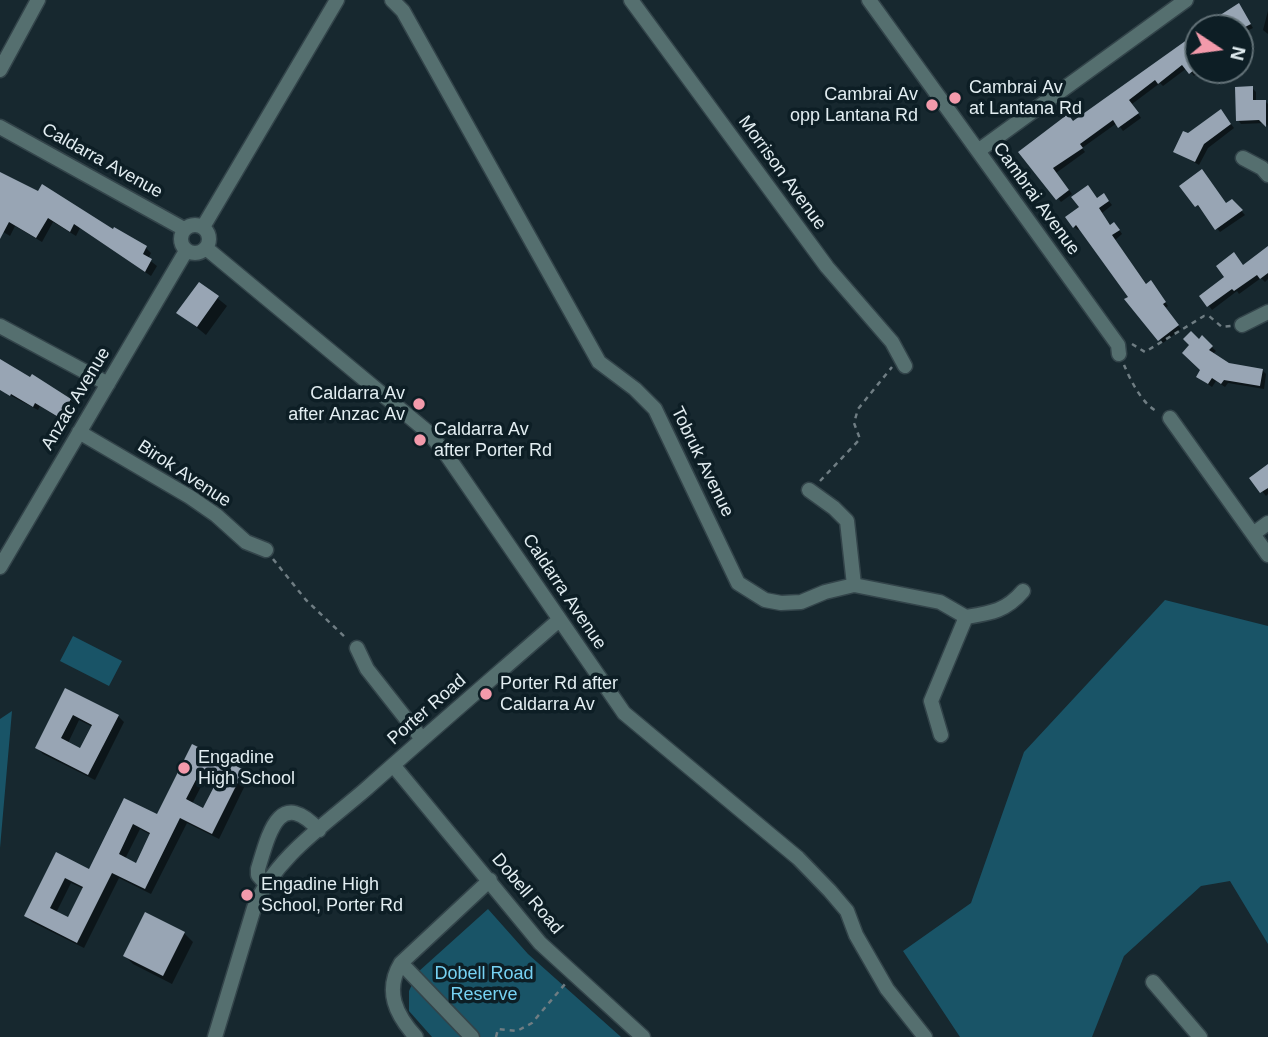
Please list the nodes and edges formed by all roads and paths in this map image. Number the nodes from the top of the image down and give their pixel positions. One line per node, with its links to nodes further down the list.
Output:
1 (38, 0): 7 (street)
2 (337, 0): 12 (street)
3 (392, 0): 30 (street, Tobruk Avenue)
4 (631, 0): 20 (street, Morrison Avenue)
5 (1186, 0): 9 (street)
6 (876, 3): 9 (street, Cambrai Avenue)
7 (0, 70)
8 (0, 127): 13 (street, Caldarra Avenue)
9 (978, 151): 19 (street, Cambrai Avenue)
10 (1243, 158): 11 (street)
11 (1268, 175)
12 (203, 228): 13 (street); 14 (street)
13 (184, 229): 15 (street)
14 (206, 248): 15 (street); 33 (street, Caldarra Avenue)
15 (186, 251): 21 (street, Anzac Avenue)
16 (1268, 312): 17 (street)
17 (1245, 324): 19 (path)
18 (0, 326): 21 (street)
19 (1119, 349): 22 (path)
20 (905, 366): 24 (path)
21 (108, 384): 23 (street, Anzac Avenue)
22 (1170, 418): 26 (street)
23 (79, 432): 27 (street, Birok Avenue); 29 (street, Anzac Avenue)
24 (810, 490): 30 (street)
25 (1268, 523): 26 (street)
26 (1253, 534): 28 (street)
27 (266, 550): 34 (path)
28 (1268, 555)
29 (0, 567)
30 (854, 584): 32 (street, Tobruk Avenue)
31 (1023, 591): 32 (street)
32 (966, 617): 35 (street)
33 (559, 620): 36 (street, Porter Road); 49 (street, Caldarra Avenue)
34 (357, 648): 36 (street)
35 (941, 735)
36 (422, 739): 37 (street, Porter Road)
37 (394, 765): 38 (street, Porter Road); 39 (street, Dobell Road)
38 (319, 830): 40 (street, Porter Road); 40 (street, Porter Road)
39 (490, 880): 41 (street); 42 (street, Dobell Road)
40 (266, 884): 44 (street, Porter Road)
41 (401, 963): 45 (street); 46 (street)
42 (575, 974): 47 (path); 48 (street, Dobell Road)
43 (1153, 982): 50 (street)
44 (215, 1037)
45 (416, 1037)
46 (472, 1037)
47 (496, 1037)
48 (643, 1037)
49 (925, 1037)
50 (1200, 1037)

